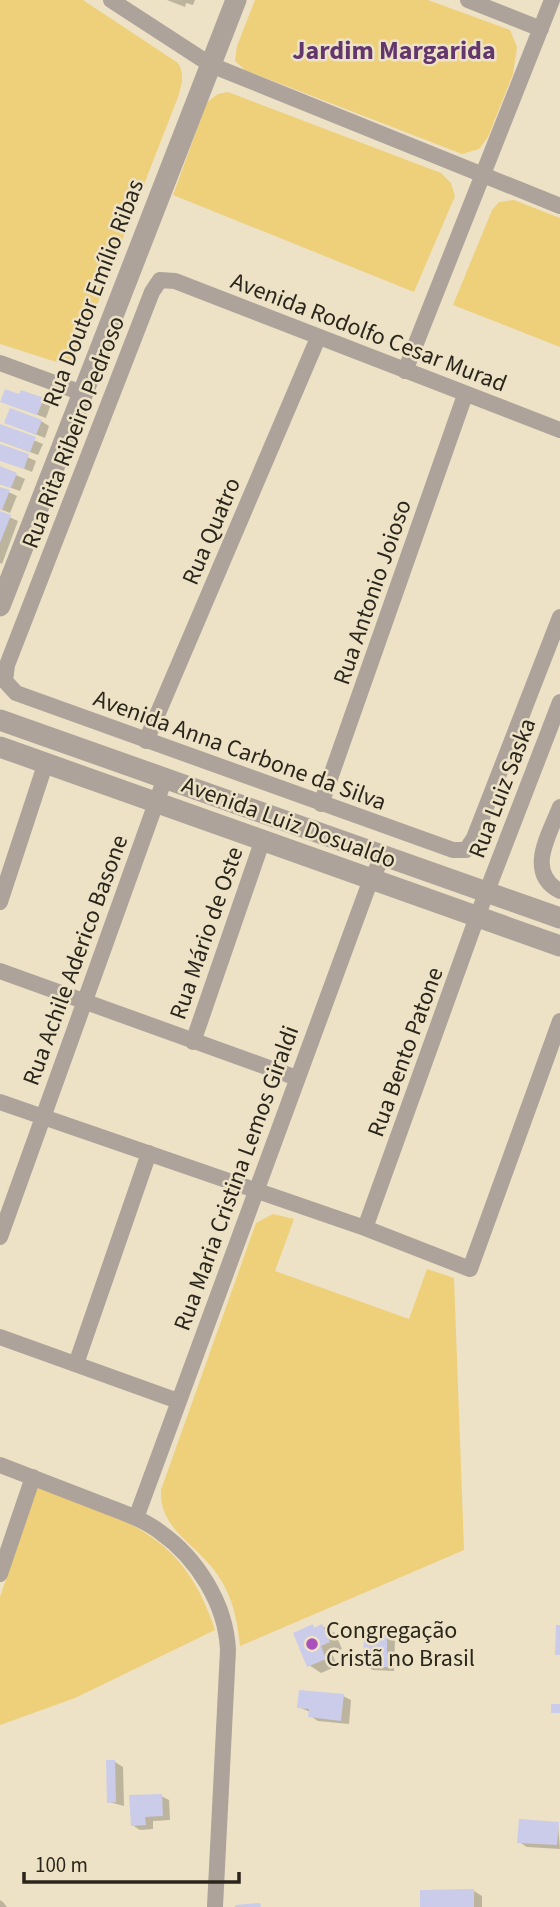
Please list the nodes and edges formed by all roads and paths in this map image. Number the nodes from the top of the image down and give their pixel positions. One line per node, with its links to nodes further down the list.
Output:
1 (111, 0): 6 (street)
2 (236, 0): 6 (street, Rua Doutor Emílio Ribas)
3 (468, 0): 5 (street)
4 (552, 0): 5 (street)
5 (541, 29): 7 (street)
6 (211, 65): 7 (street); 13 (street, Rua Doutor Emílio Ribas)
7 (482, 175): 8 (street); 12 (street)
8 (560, 206)
9 (160, 280): 10 (street, Avenida Rodolfo Cesar Murad); 18 (street, Rua Rita Ribeiro Pedroso)
10 (318, 338): 12 (street, Avenida Rodolfo Cesar Murad); 21 (street, Rua Quatro)
11 (0, 363): 13 (street)
12 (405, 371): 14 (street, Avenida Rodolfo Cesar Murad)
13 (82, 393): 16 (street, Rua Doutor Emílio Ribas)
14 (466, 395): 15 (street, Avenida Rodolfo Cesar Murad); 26 (street, Rua Antonio Joioso)
15 (560, 430)
16 (0, 606)
17 (560, 617): 26 (street, Avenida Anna Carbone da Silva)
18 (5, 681): 21 (street, Avenida Anna Carbone da Silva)
19 (560, 702): 31 (street, Rua Luiz Saska)
20 (0, 720): 24 (street, Avenida Luiz Dosualdo)
21 (146, 741): 26 (street, Avenida Anna Carbone da Silva)
22 (0, 747): 23 (street, Avenida Luiz Dosualdo)
23 (46, 762): 25 (street, Avenida Luiz Dosualdo); 33 (street)
24 (165, 778): 25 (street, Rua Achile Aderico Basone); 29 (street, Avenida Luiz Dosualdo)
25 (156, 803): 28 (street, Avenida Luiz Dosualdo); 38 (street, Rua Achile Aderico Basone)
26 (321, 804)
27 (560, 807): 32 (street)
28 (263, 839): 30 (street, Avenida Luiz Dosualdo); 40 (street, Rua Mário de Oste)
29 (384, 855): 30 (street, Rua Maria Cristina Lemos Giraldi); 31 (street, Avenida Luiz Dosualdo)
30 (371, 879): 34 (street, Avenida Luiz Dosualdo); 41 (street, Rua Maria Cristina Lemos Giraldi)
31 (487, 891): 34 (street, Rua Bento Patone); 35 (street, Avenida Luiz Dosualdo)
32 (560, 891)
33 (0, 902)
34 (477, 917): 36 (street, Avenida Luiz Dosualdo); 46 (street, Rua Bento Patone)
35 (560, 918)
36 (560, 946)
37 (0, 971): 38 (street)
38 (86, 1003): 40 (street); 43 (street, Rua Achile Aderico Basone)
39 (560, 1021): 46 (street)
40 (193, 1042): 41 (street)
41 (297, 1078): 45 (street, Rua Maria Cristina Lemos Giraldi)
42 (0, 1102): 43 (street)
43 (42, 1117): 44 (street); 47 (street, Rua Achile Aderico Basone)
44 (149, 1153): 45 (street); 49 (street)
45 (257, 1191): 46 (street); 50 (street, Rua Maria Cristina Lemos Giraldi)
46 (365, 1228)
47 (0, 1237)
48 (0, 1337): 49 (street)
49 (76, 1364): 50 (street)
50 (178, 1401): 53 (street, Rua Maria Cristina Lemos Giraldi)
51 (0, 1465): 52 (street)
52 (33, 1477): 53 (street); 54 (street)
53 (136, 1518): 55 (street)
54 (0, 1574)
55 (215, 1907)

